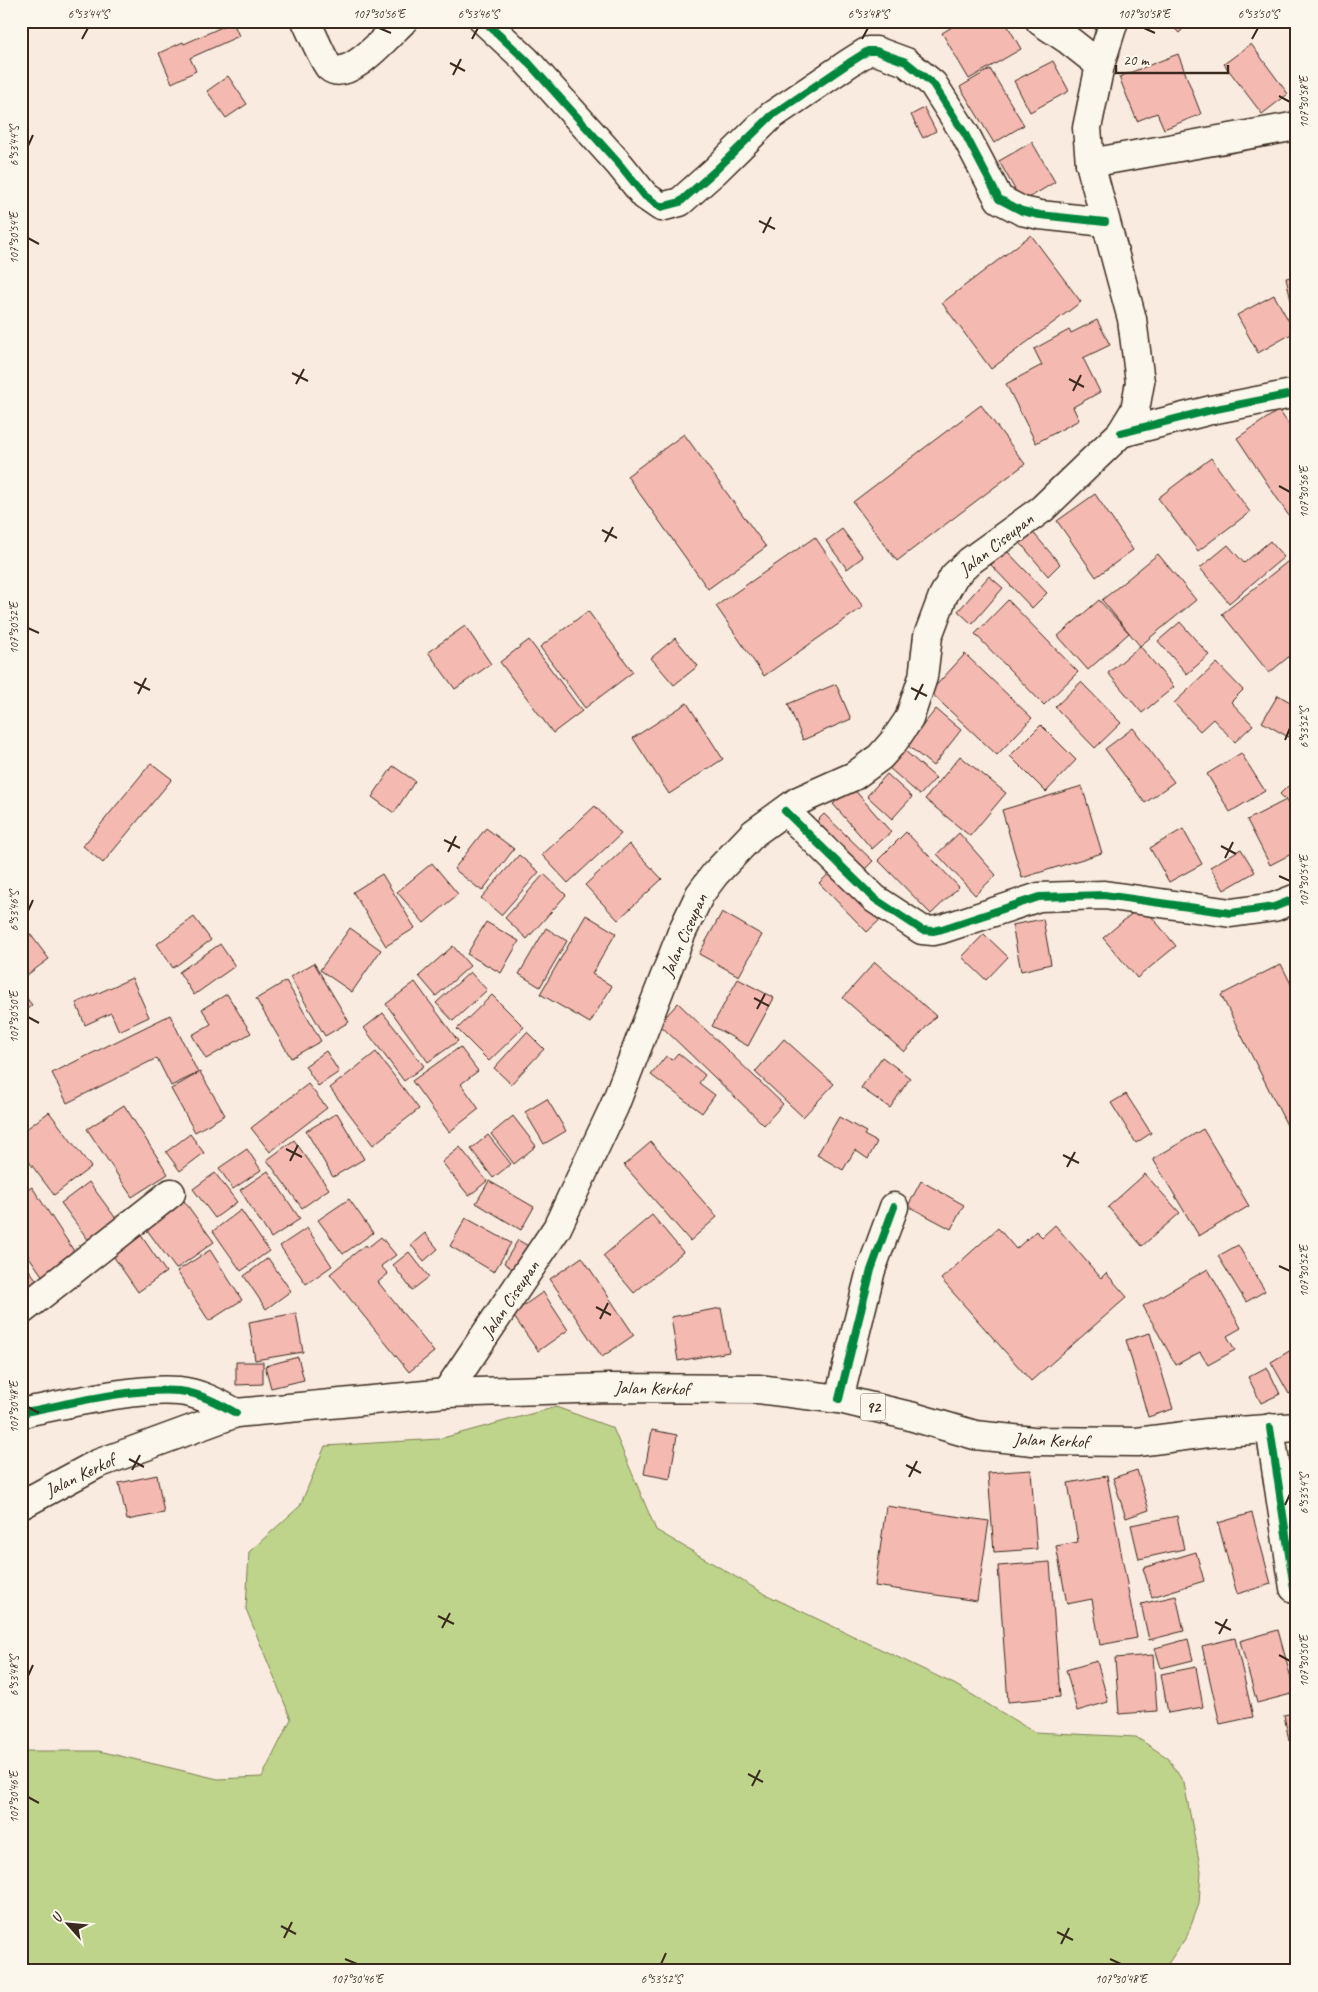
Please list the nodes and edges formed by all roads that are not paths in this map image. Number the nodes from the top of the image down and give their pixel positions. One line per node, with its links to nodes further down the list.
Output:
1 (306, 21): 2 (main road)
2 (403, 21)
3 (484, 21): 9 (main road)
4 (1040, 21): 6 (main road)
5 (1108, 24): 6 (main road, Jalan Ciseupan)
6 (1100, 65): 8 (main road, Jalan Ciseupan)
7 (1297, 126): 8 (main road)
8 (1090, 163): 9 (main road, Jalan Ciseupan)
9 (1105, 222): 11 (main road, Jalan Ciseupan)
10 (1297, 393): 11 (main road)
11 (1121, 433): 12 (main road, Jalan Ciseupan)
12 (785, 811): 13 (main road); 17 (main road, Jalan Ciseupan)
13 (1297, 898)
14 (171, 1193): 16 (main road)
15 (894, 1207): 18 (main road)
16 (21, 1310)
17 (446, 1394): 18 (main road, Jalan Kerkof / 92); 19 (main road, Jalan Kerkof / 92)
18 (839, 1399): 22 (main road, Jalan Kerkof / 92)
19 (236, 1412): 20 (main road); 23 (main road, Jalan Kerkof / 92)
20 (21, 1414)
21 (1297, 1427): 22 (main road, Jalan Kerkof / 92)
22 (1270, 1428): 24 (main road)
23 (21, 1505)
24 (1294, 1588)

